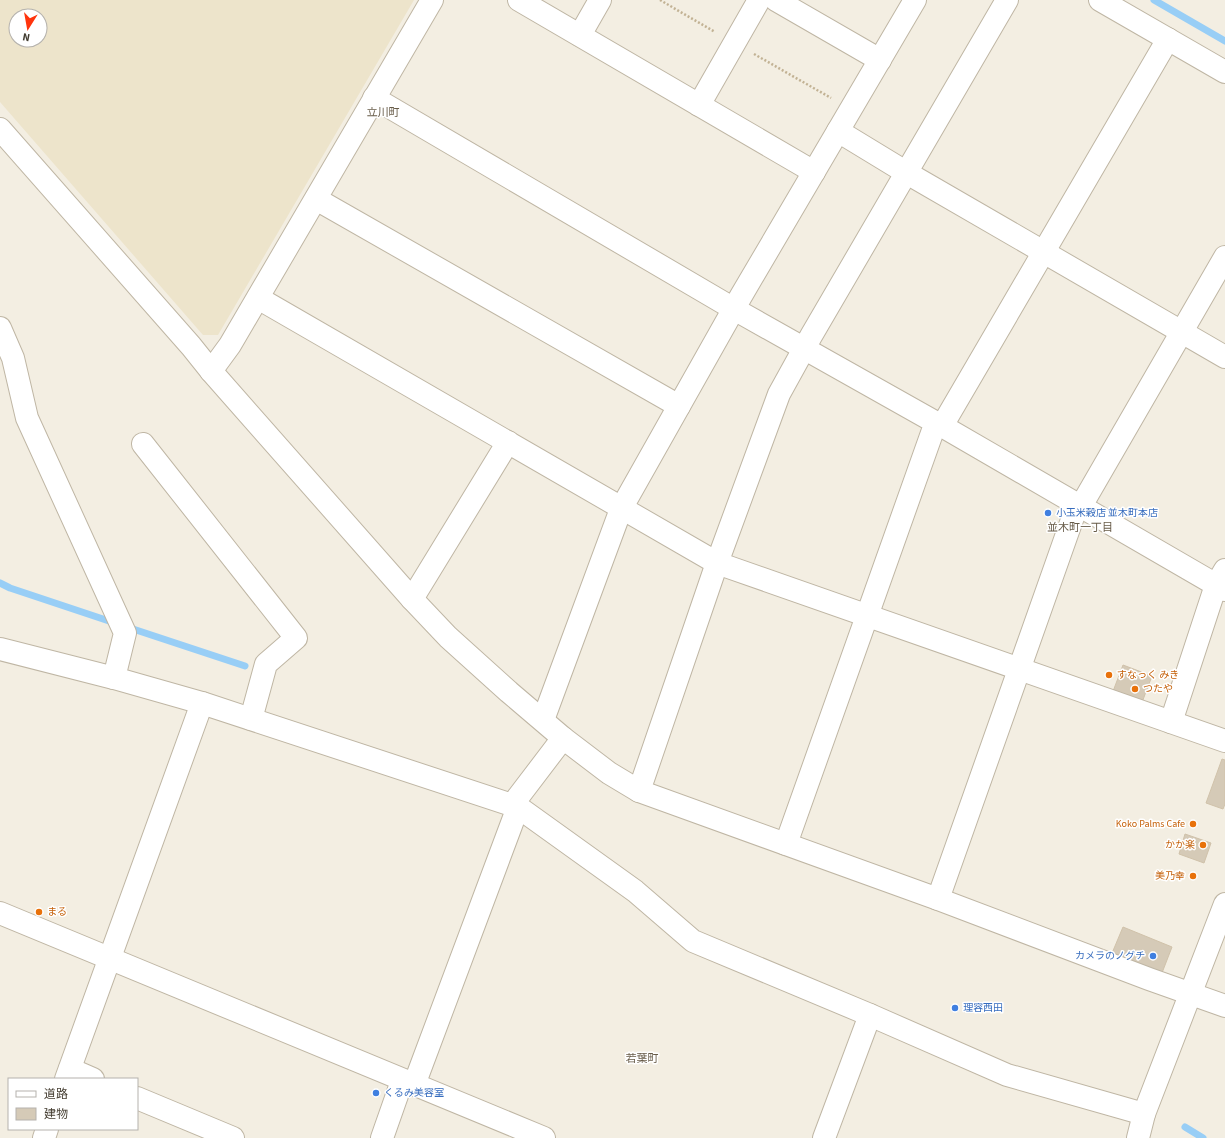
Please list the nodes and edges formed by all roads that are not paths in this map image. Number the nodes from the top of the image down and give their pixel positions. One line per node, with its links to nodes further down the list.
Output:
1 (432, 0): 13 (street)
2 (519, 0): 9 (street)
3 (600, 0): 9 (street)
4 (759, 0): 14 (street)
5 (776, 0): 11 (street)
6 (915, 0): 11 (street)
7 (1007, 0): 18 (street)
8 (1100, 0): 10 (street)
9 (580, 36): 14 (street)
10 (1168, 39): 12 (street); 20 (street)
11 (880, 60): 16 (street)
12 (1225, 72)
13 (374, 98): 19 (street); 23 (street)
14 (699, 105): 17 (street)
15 (0, 129): 28 (street)
16 (838, 131): 17 (street); 18 (street)
17 (814, 172): 23 (street)
18 (907, 173): 20 (street); 26 (street)
19 (316, 199): 22 (street); 29 (street)
20 (1044, 252): 25 (street); 30 (street)
21 (1225, 257): 25 (street)
22 (258, 298): 28 (street); 31 (street)
23 (734, 309): 26 (street); 29 (street)
24 (0, 328): 41 (street)
25 (1182, 332): 27 (street); 33 (street)
26 (804, 348): 30 (street); 35 (street)
27 (1225, 357)
28 (211, 371): 37 (street)
29 (679, 406): 34 (street)
30 (940, 424): 33 (street); 38 (street)
31 (508, 442): 34 (street); 37 (street)
32 (143, 444): 43 (street)
33 (1080, 505): 36 (street); 40 (street)
34 (621, 508): 35 (street); 44 (street)
35 (717, 563): 38 (street); 48 (street)
36 (1222, 582): 45 (street)
37 (412, 599): 44 (street)
38 (868, 615): 40 (street); 50 (street)
39 (0, 649): 41 (street)
40 (1019, 668): 45 (street); 51 (street)
41 (114, 678): 42 (street)
42 (202, 703): 43 (street); 54 (street)
43 (251, 719): 49 (street)
44 (543, 720): 46 (street)
45 (1171, 722): 47 (street)
46 (563, 738): 48 (street); 49 (street)
47 (1225, 741)
48 (639, 791): 50 (street)
49 (515, 806): 57 (street); 60 (street)
50 (786, 844): 51 (street)
51 (938, 900): 55 (street)
52 (1225, 904): 55 (street)
53 (0, 913): 54 (street)
54 (110, 959): 58 (street); 60 (street)
55 (1190, 994): 56 (street); 62 (street)
56 (1225, 1006)
57 (870, 1015): 62 (street); 66 (street)
58 (68, 1074): 59 (street)
59 (88, 1078)
60 (408, 1083): 64 (street); 65 (street)
61 (138, 1098): 63 (street)
62 (1144, 1131)
63 (233, 1138)
64 (382, 1138)
65 (544, 1138)
66 (824, 1138)

